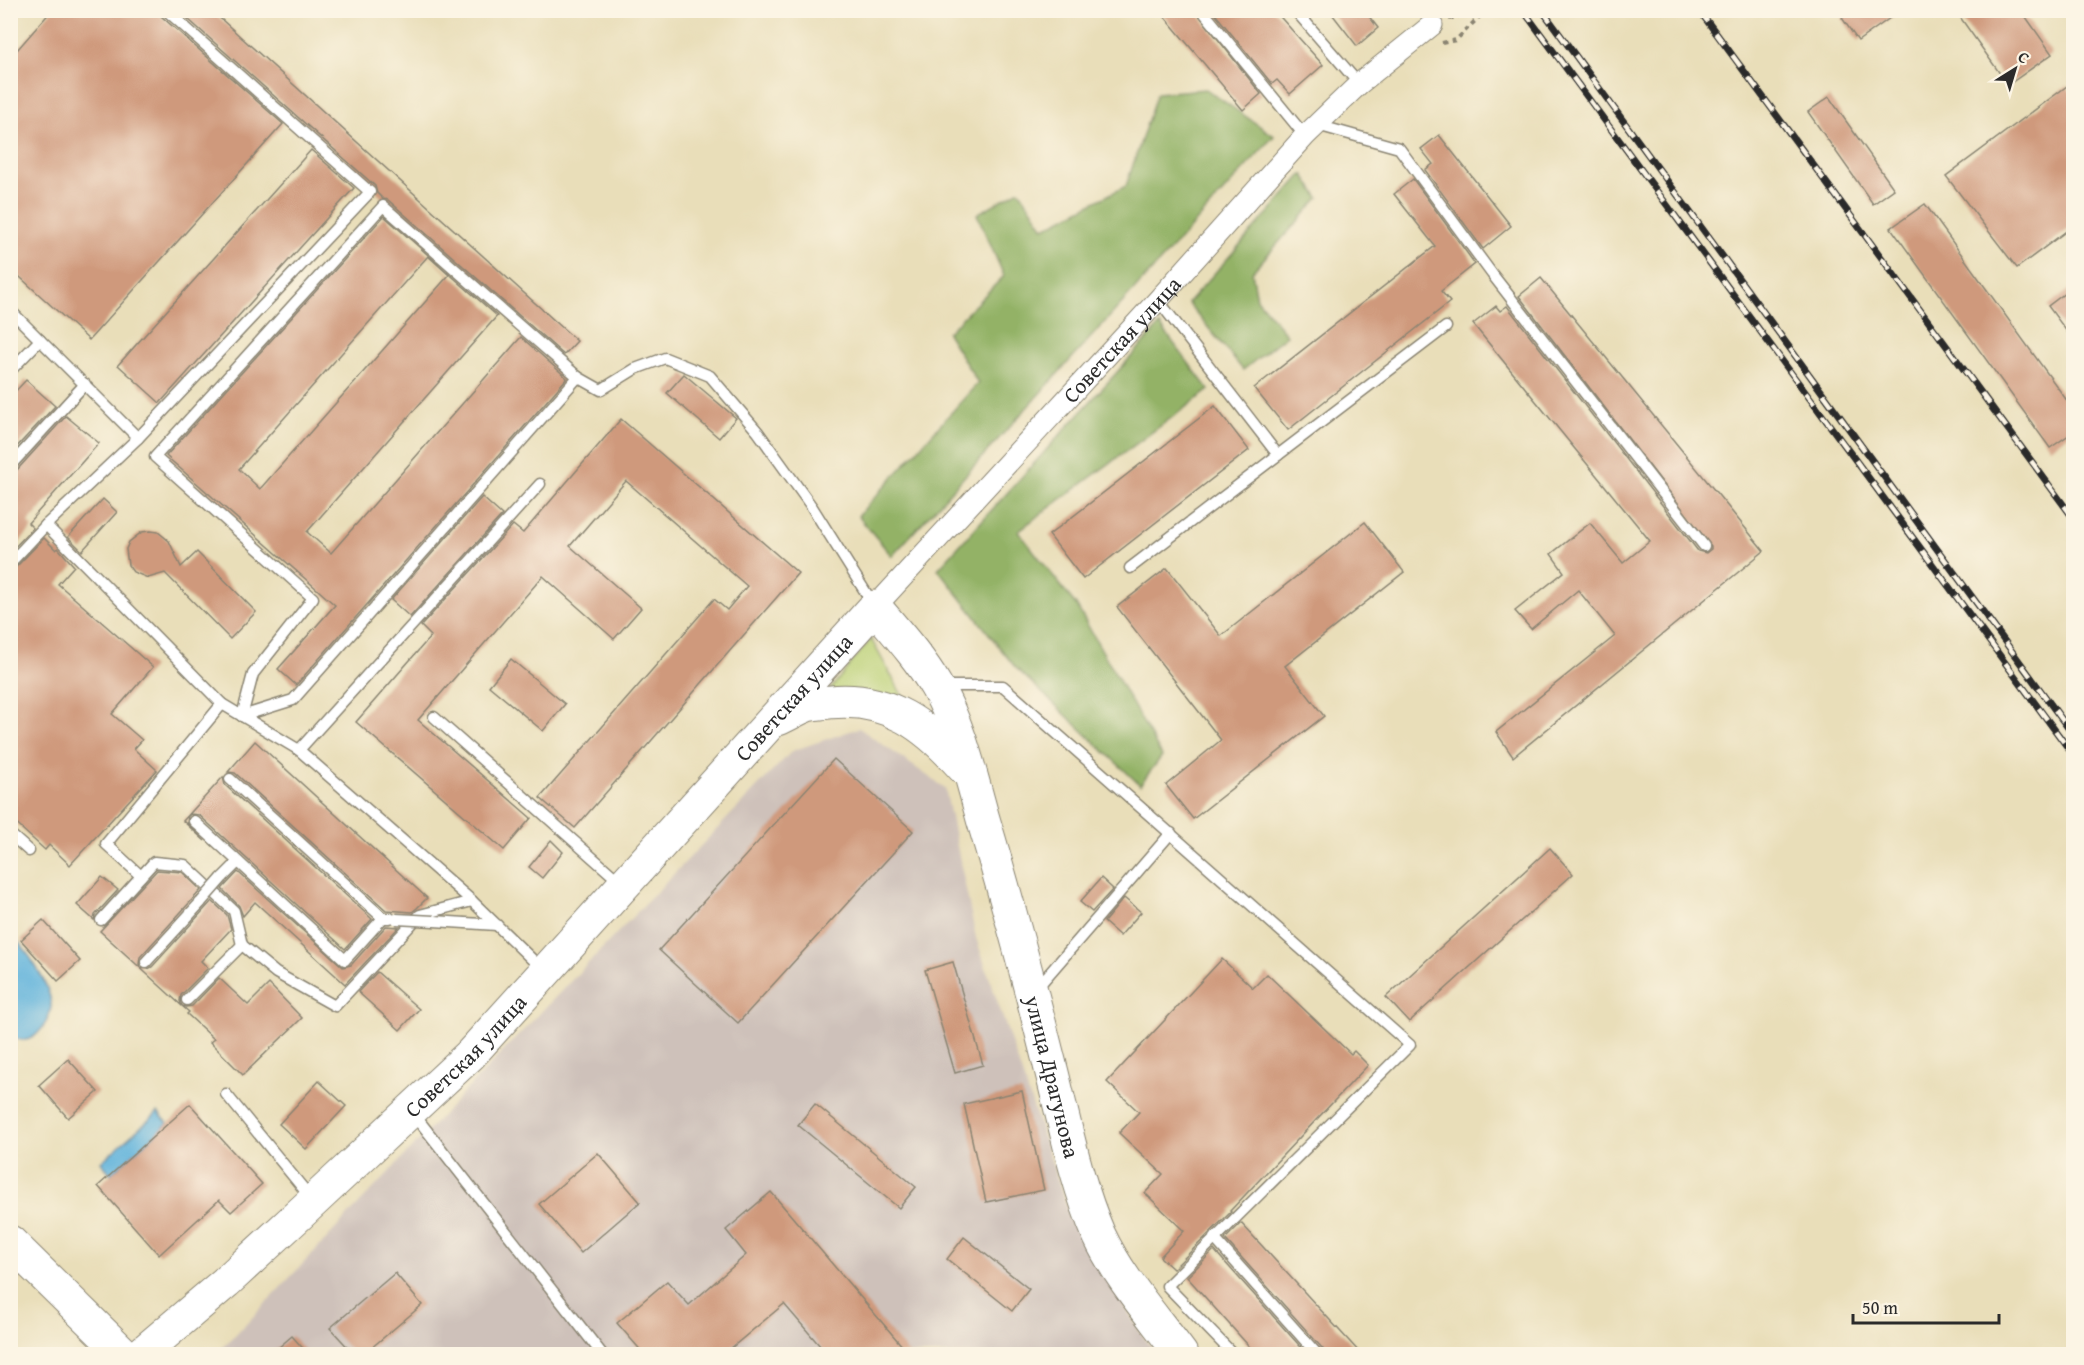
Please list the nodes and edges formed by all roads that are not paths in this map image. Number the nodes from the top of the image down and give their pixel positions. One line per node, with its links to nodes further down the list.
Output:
1 (166, 10): 14 (lane)
2 (1202, 10): 6 (lane)
3 (1294, 10): 5 (lane)
4 (1432, 25): 5 (street, Советская улица)
5 (1359, 84): 6 (street, Советская улица)
6 (1311, 130): 7 (street, Советская улица); 19 (lane)
7 (1158, 300): 15 (lane); 22 (street, Советская улица)
8 (10, 310): 10 (lane)
9 (1446, 327): 15 (lane)
10 (40, 340): 11 (lane); 13 (lane)
11 (10, 371)
12 (578, 377): 22 (lane); 25 (lane); 25 (lane)
13 (85, 384): 14 (lane); 16 (lane)
14 (138, 438): 18 (lane)
15 (1278, 455): 21 (lane)
16 (10, 466)
17 (540, 484): 28 (lane)
18 (46, 525): 20 (lane); 24 (lane)
19 (1704, 546)
20 (10, 563)
21 (1130, 568)
22 (875, 607): 23 (main road, улица Драгунова); 27 (main road, Советская улица)
23 (937, 687): 29 (main road, улица Драгунова); 32 (lane)
24 (222, 704): 25 (lane); 36 (lane)
25 (243, 716): 28 (lane)
26 (434, 717): 37 (lane)
27 (772, 722): 29 (main road); 37 (main road, Советская улица)
28 (299, 750): 38 (lane)
29 (971, 776): 45 (main road, улица Драгунова)
30 (230, 779): 39 (lane)
31 (194, 821): 35 (lane)
32 (1170, 833): 45 (lane); 50 (lane)
33 (10, 834): 34 (lane)
34 (29, 851)
35 (238, 862): 39 (lane); 43 (lane, bridge)
36 (141, 876): 40 (lane); 42 (lane)
37 (625, 886): 44 (main road, Советская улица)
38 (472, 901): 41 (lane); 42 (lane)
39 (383, 918): 41 (lane, bridge)
40 (101, 920)
41 (497, 925): 44 (lane)
42 (242, 945): 46 (lane)
43 (146, 962)
44 (546, 972): 48 (main road, Советская улица)
45 (1032, 994): 55 (main road, улица Драгунова)
46 (187, 1000)
47 (226, 1094): 49 (lane)
48 (411, 1110): 49 (main road, Советская улица); 54 (lane)
49 (304, 1205): 53 (main road, Советская улица)
50 (1214, 1239): 56 (lane); 57 (lane)
51 (10, 1242): 52 (main road)
52 (124, 1354)
53 (141, 1354)
54 (603, 1354)
55 (1181, 1354)
56 (1233, 1354)
57 (1317, 1354)

